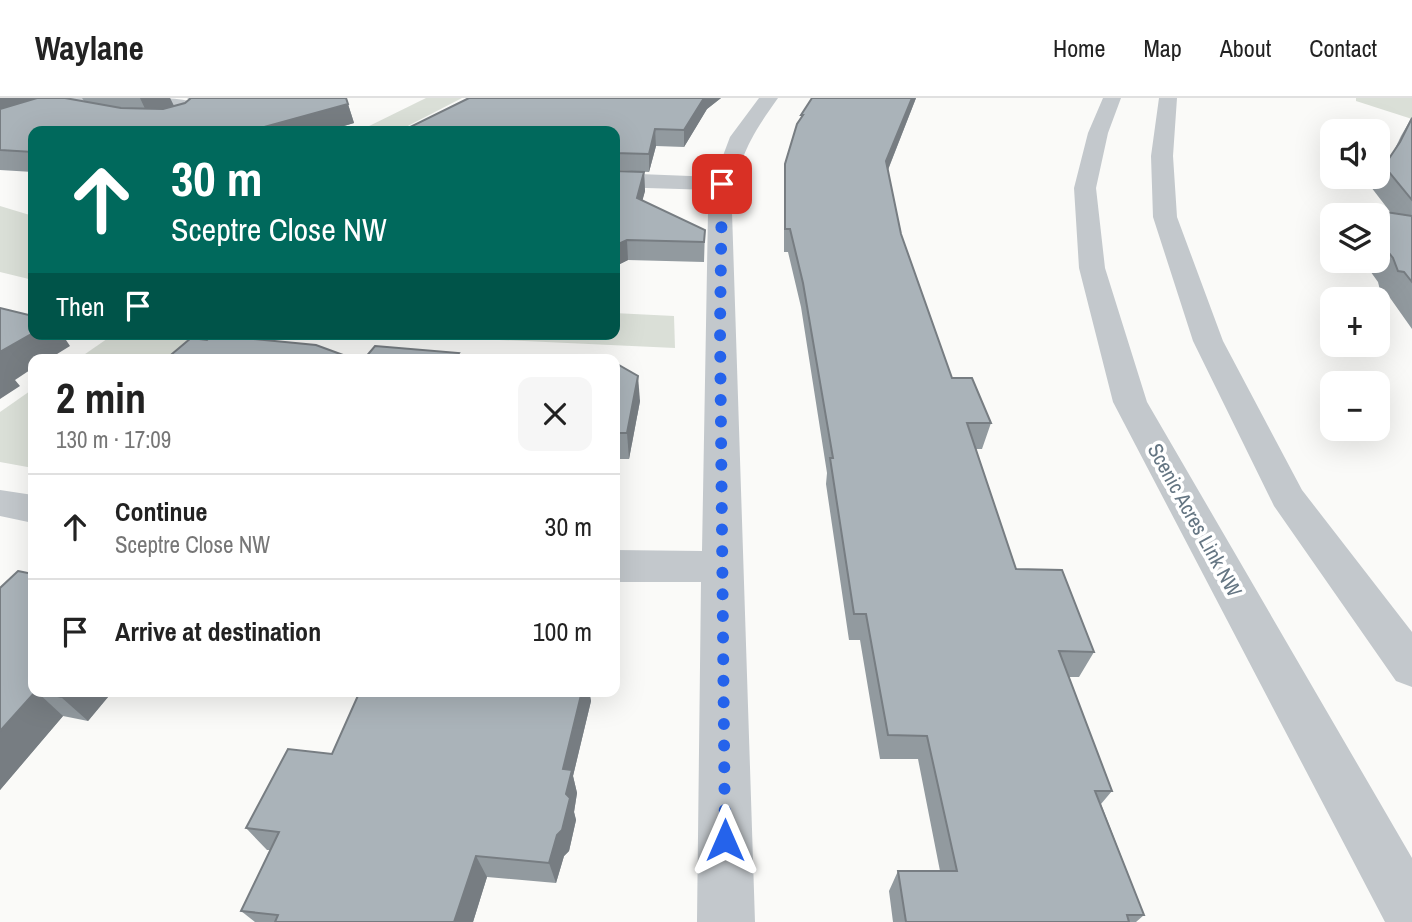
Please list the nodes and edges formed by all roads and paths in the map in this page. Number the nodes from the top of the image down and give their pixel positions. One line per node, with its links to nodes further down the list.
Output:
1 (78, 98): 6 (street)
2 (156, 98): 8 (street)
3 (769, 98): 11 (street)
4 (1112, 98): 17 (street, Scenic Acres Link NW)
5 (1168, 98): 16 (street)
6 (56, 105): 7 (street); 9 (street)
7 (94, 112)
8 (144, 121)
9 (0, 124)
10 (620, 180): 11 (street)
11 (722, 184): 15 (street)
12 (0, 503): 13 (street)
13 (28, 508)
14 (620, 566): 15 (street)
15 (722, 567): 18 (street)
16 (1412, 667)
17 (1412, 914)
18 (726, 922)

